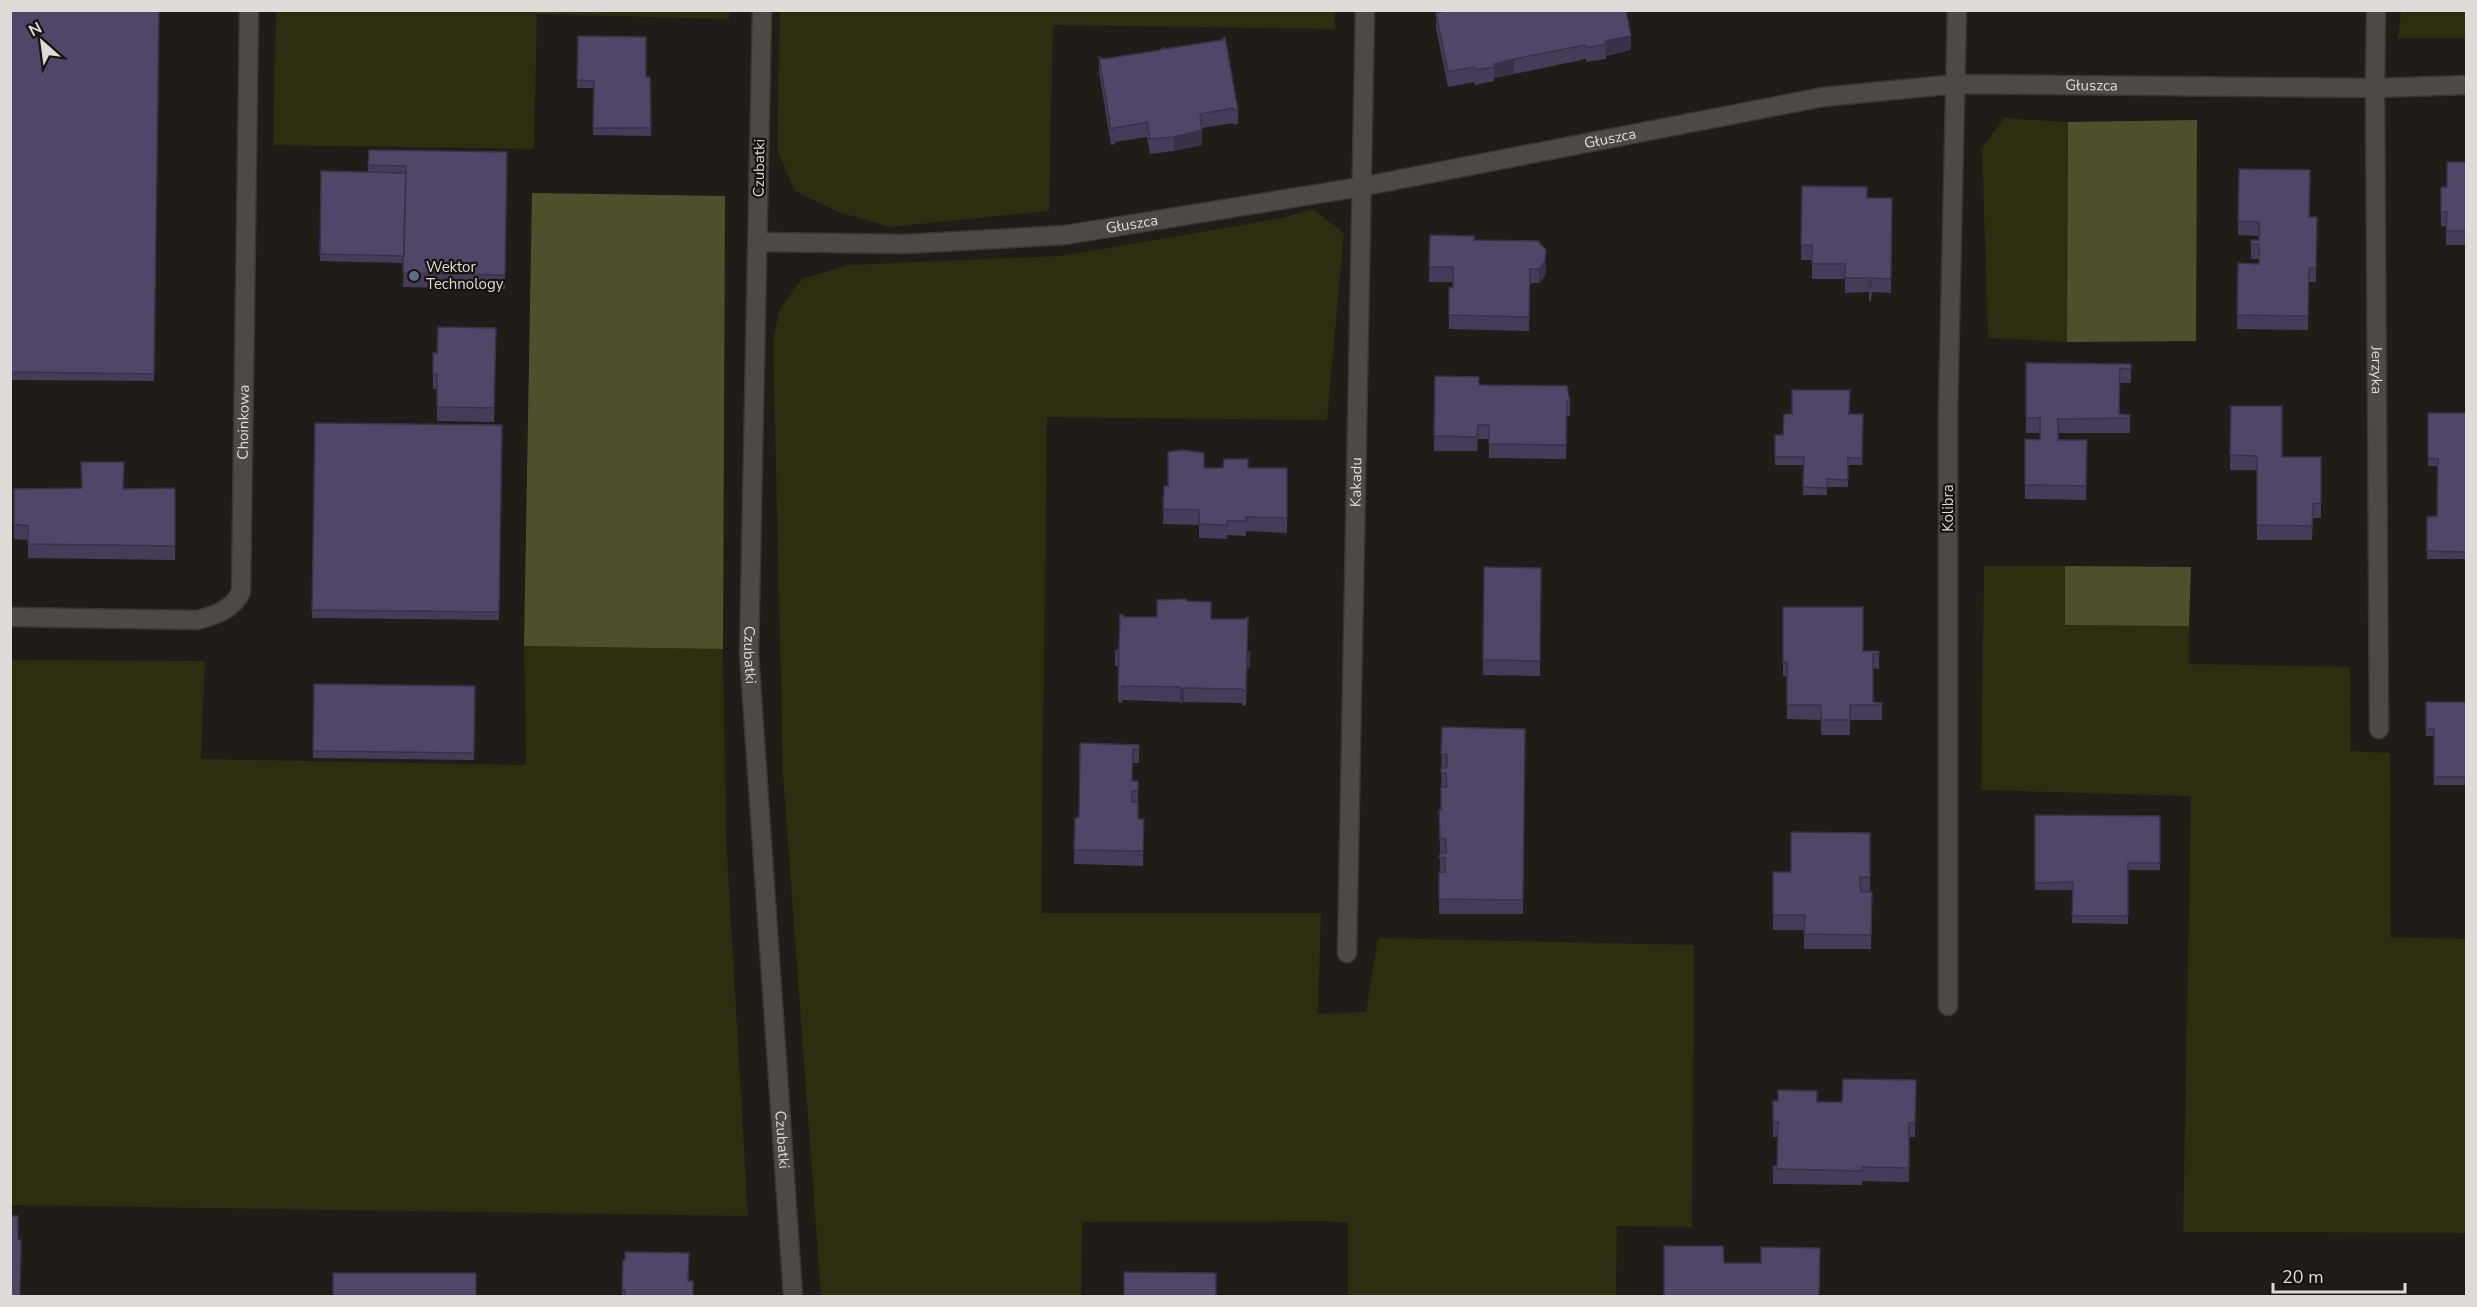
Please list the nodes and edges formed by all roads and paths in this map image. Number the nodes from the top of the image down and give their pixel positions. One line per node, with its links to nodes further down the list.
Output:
1 (249, 10): 11 (street, Choinkowa)
2 (762, 10): 10 (street, Czubatki)
3 (1365, 10): 9 (street, Kakadu)
4 (1957, 10): 6 (street, Kolibra)
5 (2376, 10): 8 (street, Jerzyka)
6 (1956, 84): 8 (street, Głuszca); 9 (street, Głuszca); 14 (street, Kolibra)
7 (2466, 85): 8 (street, Głuszca)
8 (2375, 88): 12 (street, Jerzyka)
9 (1360, 187): 10 (street, Głuszca); 13 (street, Kakadu)
10 (758, 242): 15 (street, Czubatki)
11 (10, 617)
12 (2379, 729)
13 (1347, 953)
14 (1948, 1006)
15 (793, 1296)

